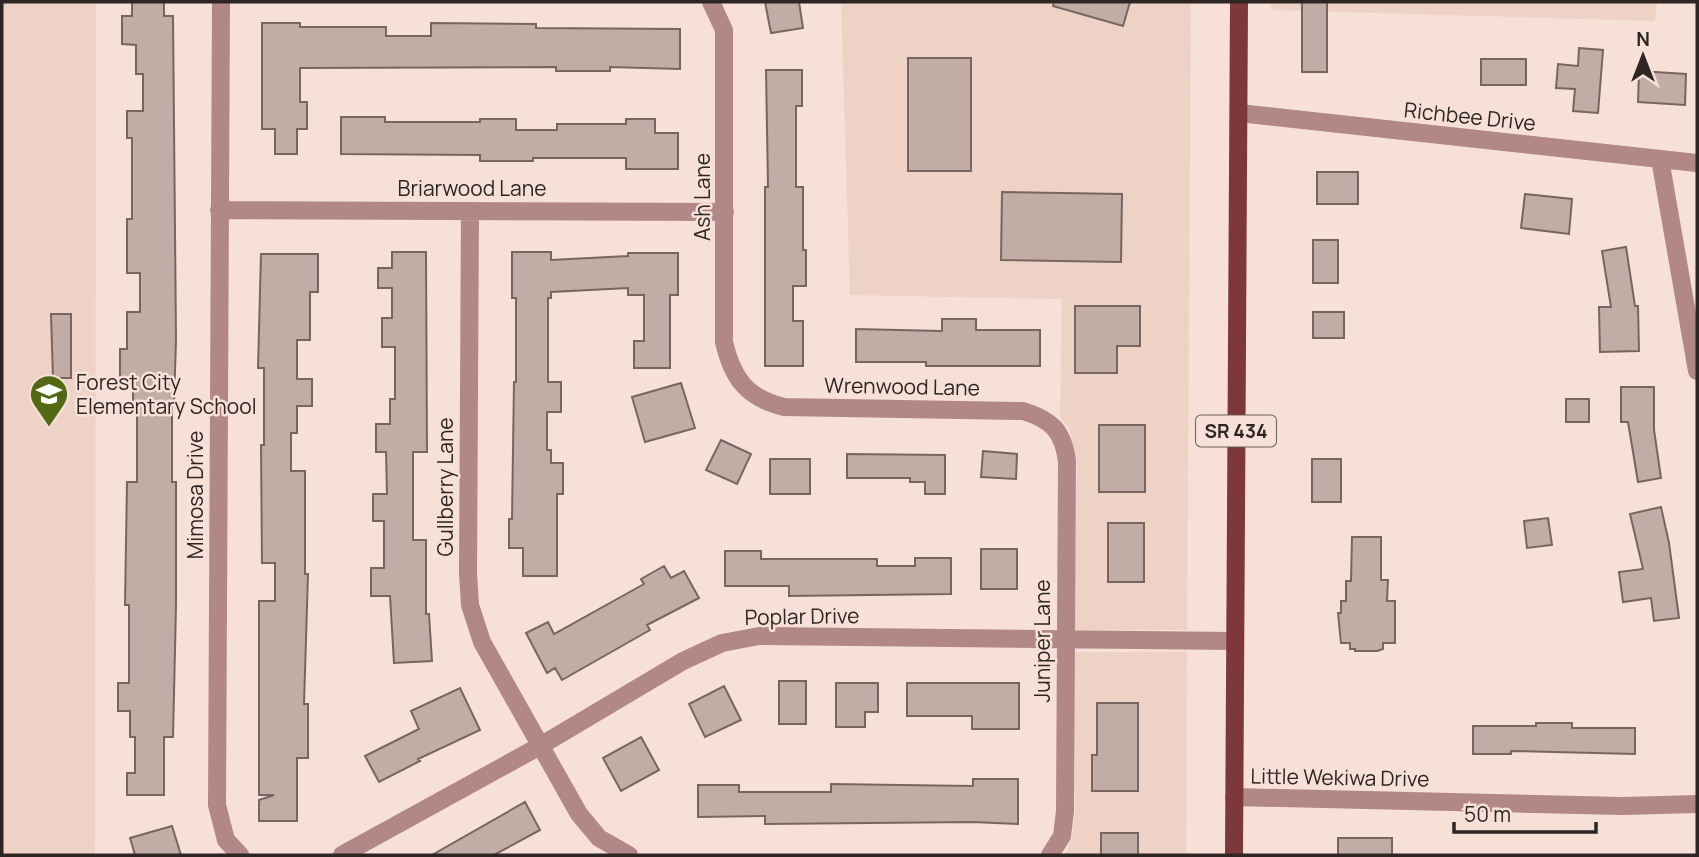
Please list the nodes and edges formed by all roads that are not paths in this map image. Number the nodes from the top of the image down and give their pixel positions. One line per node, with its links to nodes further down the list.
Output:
1 (221, 2): 7 (street, Mimosa Drive)
2 (711, 2): 9 (street, Ash Lane)
3 (1239, 2): 4 (main road, SR 434)
4 (1239, 113): 5 (street, Richbee Drive); 14 (main road, SR 434)
5 (1660, 159): 6 (street, Richbee Drive); 10 (street)
6 (1697, 163)
7 (219, 209): 8 (street, Briarwood Lane); 19 (street, Mimosa Drive)
8 (470, 211): 9 (street, Briarwood Lane); 15 (street, Gullberry Lane)
9 (725, 212): 11 (street, Ash Lane)
10 (1697, 371)
11 (746, 388): 12 (street, Wrenwood Lane)
12 (1056, 429): 13 (street, Juniper Lane)
13 (1065, 641): 14 (street, Poplar Drive); 15 (street, Poplar Drive); 18 (street, Juniper Lane)
14 (1235, 641): 16 (main road, SR 434)
15 (540, 746): 20 (street, Poplar Drive); 21 (street, Gullberry Lane)
16 (1234, 797): 17 (street, Little Wekiwa Drive); 22 (main road, SR 434)
17 (1697, 804)
18 (1051, 854)
19 (240, 855)
20 (342, 855)
21 (629, 855)
22 (1234, 855)

